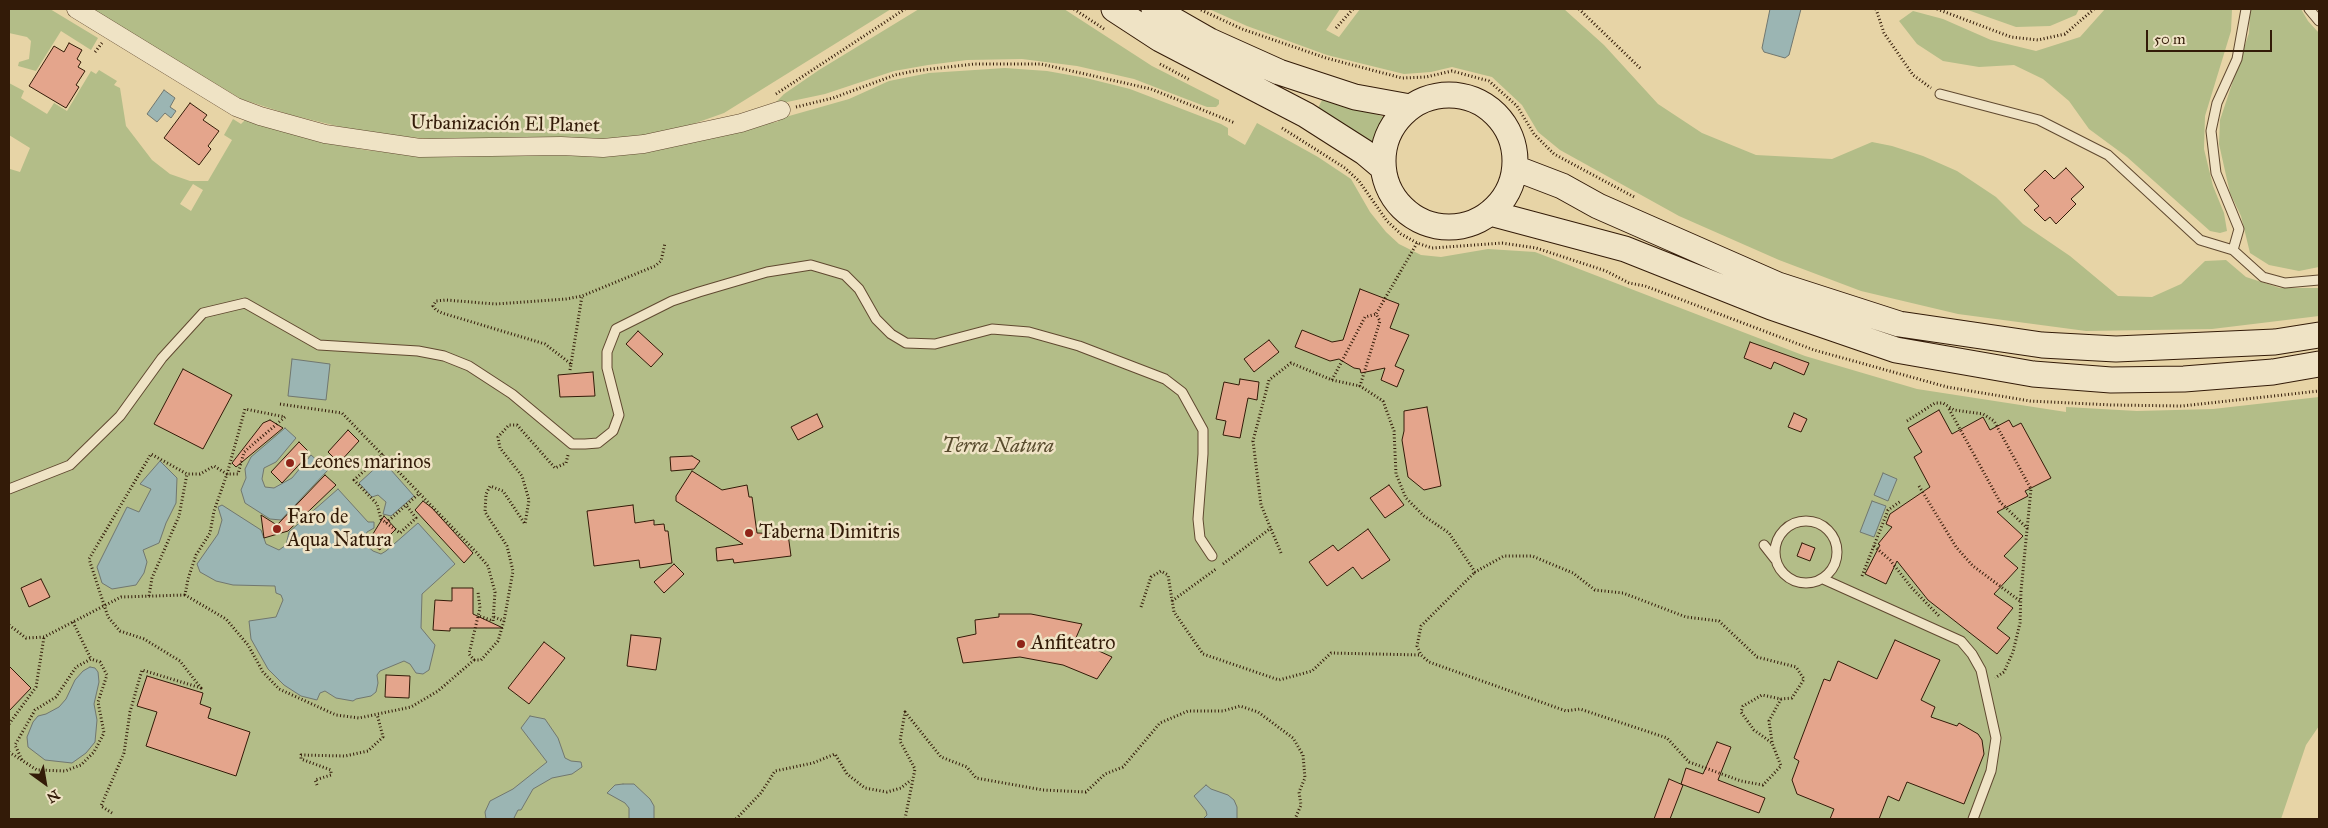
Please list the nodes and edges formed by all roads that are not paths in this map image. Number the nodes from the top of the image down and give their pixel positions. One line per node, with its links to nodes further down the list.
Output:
1 (76, 9): 8 (street, Urbanización El Planet)
2 (1114, 9): 10 (main road)
3 (1154, 9): 9 (main road)
4 (2246, 9): 13 (lane)
5 (2309, 9): 6 (lane)
6 (2319, 21)
7 (1940, 94): 13 (lane)
8 (777, 103)
9 (1410, 107): 10 (main road); 11 (main road)
10 (1383, 168): 12 (main road)
11 (1515, 168): 12 (main road); 15 (main road)
12 (1490, 212): 16 (main road)
13 (2232, 250): 14 (lane)
14 (2319, 280)
15 (2319, 335)
16 (2319, 364)
17 (9, 489): 19 (lane)
18 (1764, 545): 20 (lane)
19 (1212, 556)
20 (1776, 560): 21 (lane); 21 (lane)
21 (1822, 579): 22 (lane)
22 (1973, 819)

